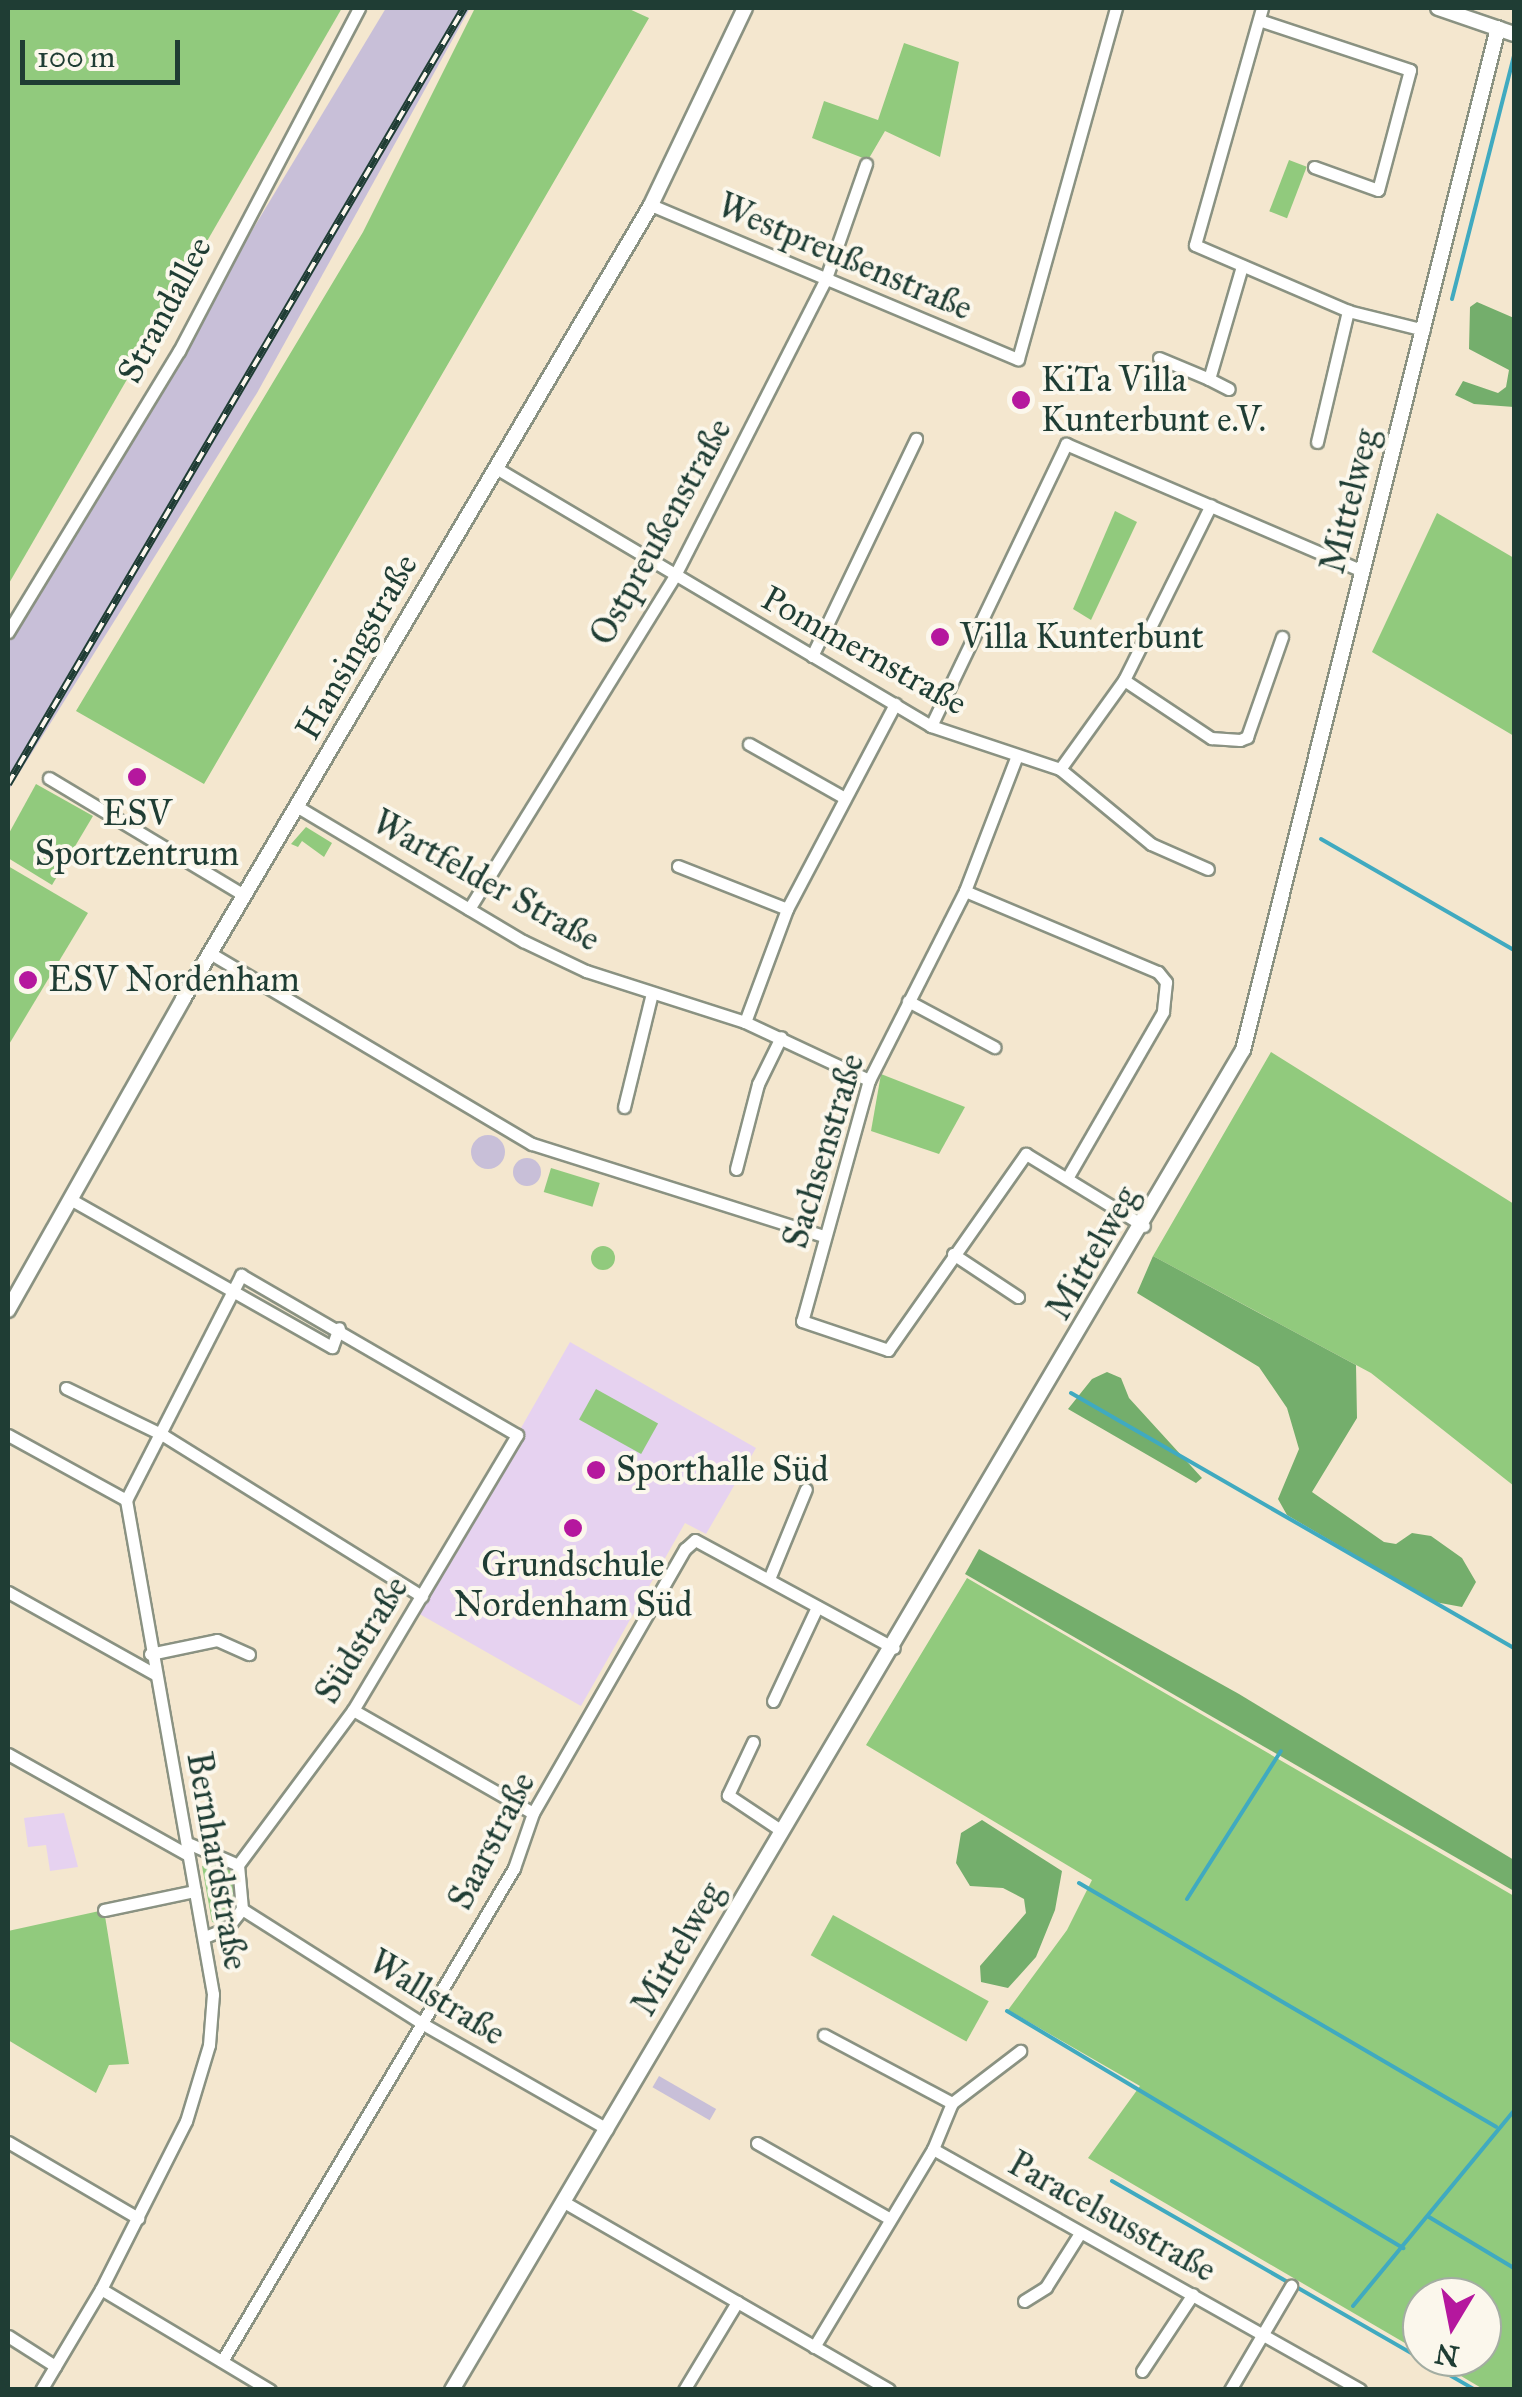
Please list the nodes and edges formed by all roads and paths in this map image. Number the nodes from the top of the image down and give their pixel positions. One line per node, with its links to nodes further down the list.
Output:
1 (359, 8): 24 (street, Strandallee)
2 (745, 8): 10 (street, Hansingstraße)
3 (1116, 8): 12 (street, Westpreußenstraße)
4 (1438, 8): 6 (street)
5 (1260, 14): 9 (street); 11 (street)
6 (1498, 28): 7 (street); 14 (street, Mittelweg)
7 (1514, 34)
8 (866, 164): 12 (street, Ostpreußenstraße)
9 (1314, 167)
10 (651, 205): 12 (street, Westpreußenstraße); 20 (street, Hansingstraße)
11 (1242, 266): 13 (street); 16 (street)
12 (825, 281): 23 (street, Ostpreußenstraße)
13 (1348, 311): 14 (street); 19 (street)
14 (1424, 330): 22 (street, Mittelweg)
15 (1159, 358): 16 (street)
16 (1209, 380): 17 (street)
17 (1229, 389)
18 (916, 440): 26 (street)
19 (1316, 442)
20 (496, 468): 23 (street, Pommernstraße); 35 (street, Hansingstraße)
21 (1211, 505): 22 (street); 27 (street); 29 (street)
22 (1363, 571): 53 (street, Mittelweg)
23 (675, 575): 26 (street, Pommernstraße); 40 (street, Ostpreußenstraße)
24 (8, 632)
25 (1282, 637): 27 (street)
26 (812, 656): 28 (street, Pommernstraße)
27 (1124, 680): 32 (street)
28 (895, 704): 29 (street, Pommernstraße); 34 (street)
29 (931, 726): 31 (street, Pommernstraße)
30 (750, 744): 34 (street)
31 (1016, 758): 32 (street, Pommernstraße); 38 (street, Sachsenstraße)
32 (1060, 769): 37 (street, Pommernstraße)
33 (49, 778): 39 (street)
34 (844, 796): 41 (street)
35 (298, 807): 39 (street, Hansingstraße); 40 (street, Wartfelder Straße)
36 (678, 866): 41 (street)
37 (1208, 870)
38 (964, 891): 44 (street, Sachsenstraße); 51 (street)
39 (244, 895): 42 (street, Hansingstraße)
40 (469, 909): 43 (street, Wartfelder Straße)
41 (786, 909): 45 (street)
42 (210, 953): 52 (street, Hansingstraße); 54 (street)
43 (652, 992): 45 (street, Wartfelder Straße); 49 (street)
44 (908, 1001): 47 (street); 48 (street, Sachsenstraße)
45 (745, 1022): 46 (street, Wartfelder Straße)
46 (781, 1037): 48 (street, Wartfelder Straße); 50 (street)
47 (994, 1047)
48 (868, 1080): 54 (street, Sachsenstraße)
49 (624, 1107)
50 (736, 1169)
51 (1066, 1178): 53 (street, Sachsenstraße); 55 (street, Sachsenstraße)
52 (70, 1200): 56 (street); 58 (street, Hansingstraße)
53 (1144, 1226): 69 (street, Mittelweg)
54 (824, 1236): 55 (street, Sachsenstraße)
55 (952, 1254): 57 (street)
56 (234, 1292): 59 (street); 59 (street); 62 (street)
57 (1018, 1298)
58 (8, 1310)
59 (339, 1328): 67 (street, Südstraße)
60 (66, 1388): 62 (street)
61 (8, 1435): 64 (street)
62 (163, 1435): 64 (street); 67 (street)
63 (806, 1490): 65 (street)
64 (126, 1500): 70 (street, Bernhardstraße)
65 (770, 1579): 68 (street, Saarstraße); 77 (street, Saarstraße)
66 (8, 1592): 72 (street)
67 (422, 1596): 74 (street, Südstraße)
68 (818, 1607): 69 (street, Saarstraße); 73 (street)
69 (894, 1648): 78 (street, Mittelweg)
70 (150, 1654): 71 (street); 72 (street, Bernhardstraße)
71 (249, 1654)
72 (154, 1674): 79 (street, Bernhardstraße)
73 (774, 1701)
74 (353, 1710): 77 (street); 80 (street, Südstraße)
75 (753, 1742): 78 (street)
76 (8, 1754): 79 (street)
77 (533, 1813): 85 (street, Saarstraße)
78 (782, 1831): 89 (street, Mittelweg)
79 (189, 1850): 80 (street); 81 (street, Bernhardstraße)
80 (238, 1865): 82 (street)
81 (196, 1891): 83 (street); 84 (street, Bernhardstraße)
82 (242, 1909): 84 (street); 85 (street, Wallstraße)
83 (104, 1910)
84 (206, 1936): 94 (street, Bernhardstraße)
85 (423, 2024): 89 (street, Wallstraße); 105 (street, Saarstraße)
86 (824, 2035): 88 (street)
87 (1020, 2051): 88 (street)
88 (952, 2103): 92 (street)
89 (607, 2130): 93 (street, Mittelweg)
90 (8, 2142): 94 (street)
91 (757, 2144): 95 (street)
92 (933, 2148): 95 (street); 96 (street, Paracelsusstraße)
93 (564, 2202): 101 (street); 110 (street, Mittelweg)
94 (138, 2218): 98 (street, Bernhardstraße)
95 (890, 2219): 104 (street)
96 (1080, 2233): 99 (street, Paracelsusstraße); 100 (street)
97 (1291, 2286): 102 (street)
98 (101, 2289): 105 (street); 106 (street, Bernhardstraße)
99 (1193, 2294): 102 (street, Paracelsusstraße); 107 (street)
100 (1024, 2301)
101 (738, 2302): 104 (street); 111 (street)
102 (1264, 2332): 113 (street); 114 (street, Paracelsusstraße)
103 (8, 2336): 106 (street)
104 (814, 2347): 112 (street)
105 (222, 2361): 109 (street)
106 (54, 2366): 108 (street, Bernhardstraße)
107 (1142, 2370)
108 (41, 2390)
109 (270, 2390)
110 (452, 2390)
111 (684, 2390)
112 (889, 2390)
113 (1230, 2390)
114 (1360, 2390)

